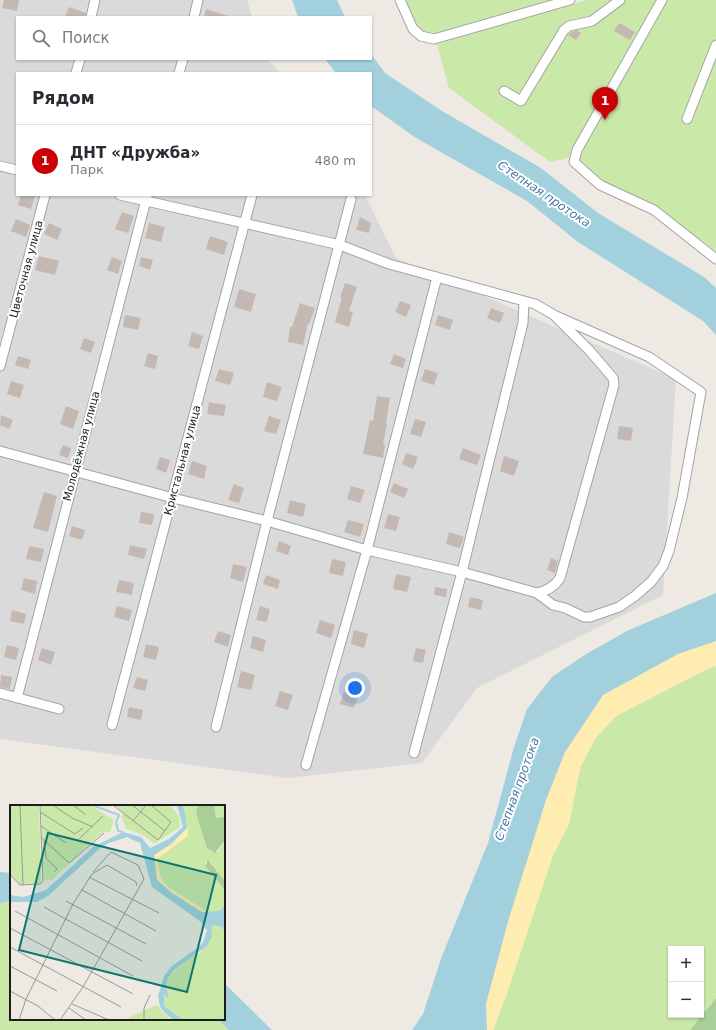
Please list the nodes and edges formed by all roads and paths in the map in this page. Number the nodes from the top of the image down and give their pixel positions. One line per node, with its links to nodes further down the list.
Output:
1 (95, 0): 7 (street)
2 (198, 0): 8 (street)
3 (400, 0): 4 (street)
4 (570, 0)
5 (620, 0): 14 (street)
6 (662, 0): 25 (street)
7 (91, 16)
8 (194, 16)
9 (716, 45): 15 (street)
10 (80, 60): 12 (street)
11 (183, 60): 13 (street)
12 (76, 72)
13 (179, 72)
14 (504, 91)
15 (687, 119)
16 (0, 166): 17 (street)
17 (16, 170)
18 (45, 196): 29 (street, Цветочная улица)
19 (129, 196): 21 (street)
20 (252, 196): 23 (street, Кристальная улица)
21 (147, 198): 23 (street); 31 (street, Молодёжная улица)
22 (351, 199): 24 (street)
23 (244, 224): 24 (street); 32 (street, Кристальная улица)
24 (340, 245): 26 (street); 33 (street)
25 (716, 259)
26 (437, 277): 27 (street); 34 (street)
27 (524, 302): 28 (street); 35 (street)
28 (554, 315): 36 (street); 36 (street)
29 (0, 366)
30 (0, 451): 31 (street)
31 (75, 470): 32 (street); 38 (street, Молодёжная улица)
32 (173, 498): 33 (street); 40 (street, Кристальная улица)
33 (267, 521): 34 (street); 41 (street)
34 (367, 550): 35 (street); 43 (street)
35 (462, 572): 36 (street); 42 (street)
36 (537, 593)
37 (0, 693): 38 (street)
38 (17, 698): 39 (street)
39 (59, 709)
40 (112, 725)
41 (216, 727)
42 (414, 753)
43 (306, 765)

